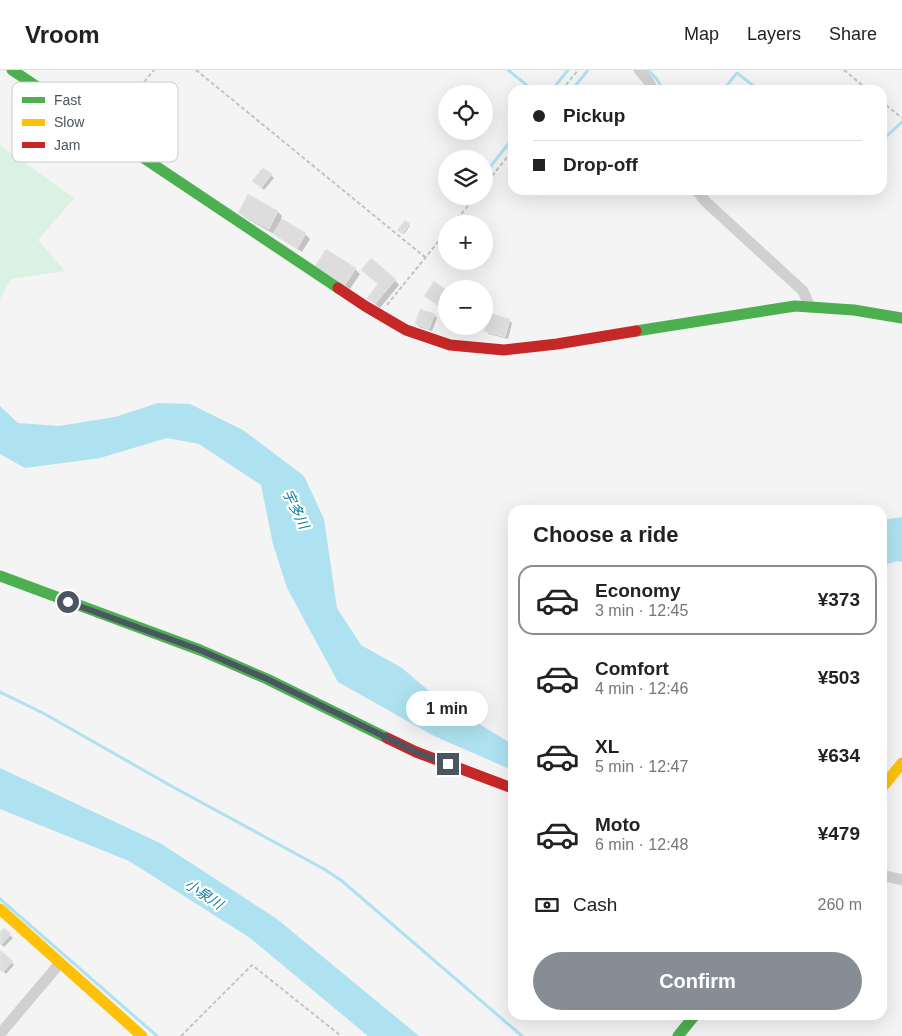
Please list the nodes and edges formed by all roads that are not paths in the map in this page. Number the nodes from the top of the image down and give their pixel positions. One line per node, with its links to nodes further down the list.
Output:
1 (12, 70): 3 (main road)
2 (639, 70): 4 (street)
3 (30, 82)
4 (650, 85)
5 (149, 162): 7 (main road)
6 (700, 195): 7 (street)
7 (810, 307): 8 (main road)
8 (902, 318)
9 (0, 576): 12 (main road)
10 (902, 763): 11 (main road)
11 (887, 782)
12 (508, 786)
13 (887, 876): 14 (street)
14 (902, 880)
15 (0, 909): 16 (main road)
16 (60, 963): 18 (street); 20 (main road)
17 (691, 1020): 21 (main road)
18 (0, 1034): 19 (street)
19 (14, 1036)
20 (142, 1036)
21 (678, 1036)

